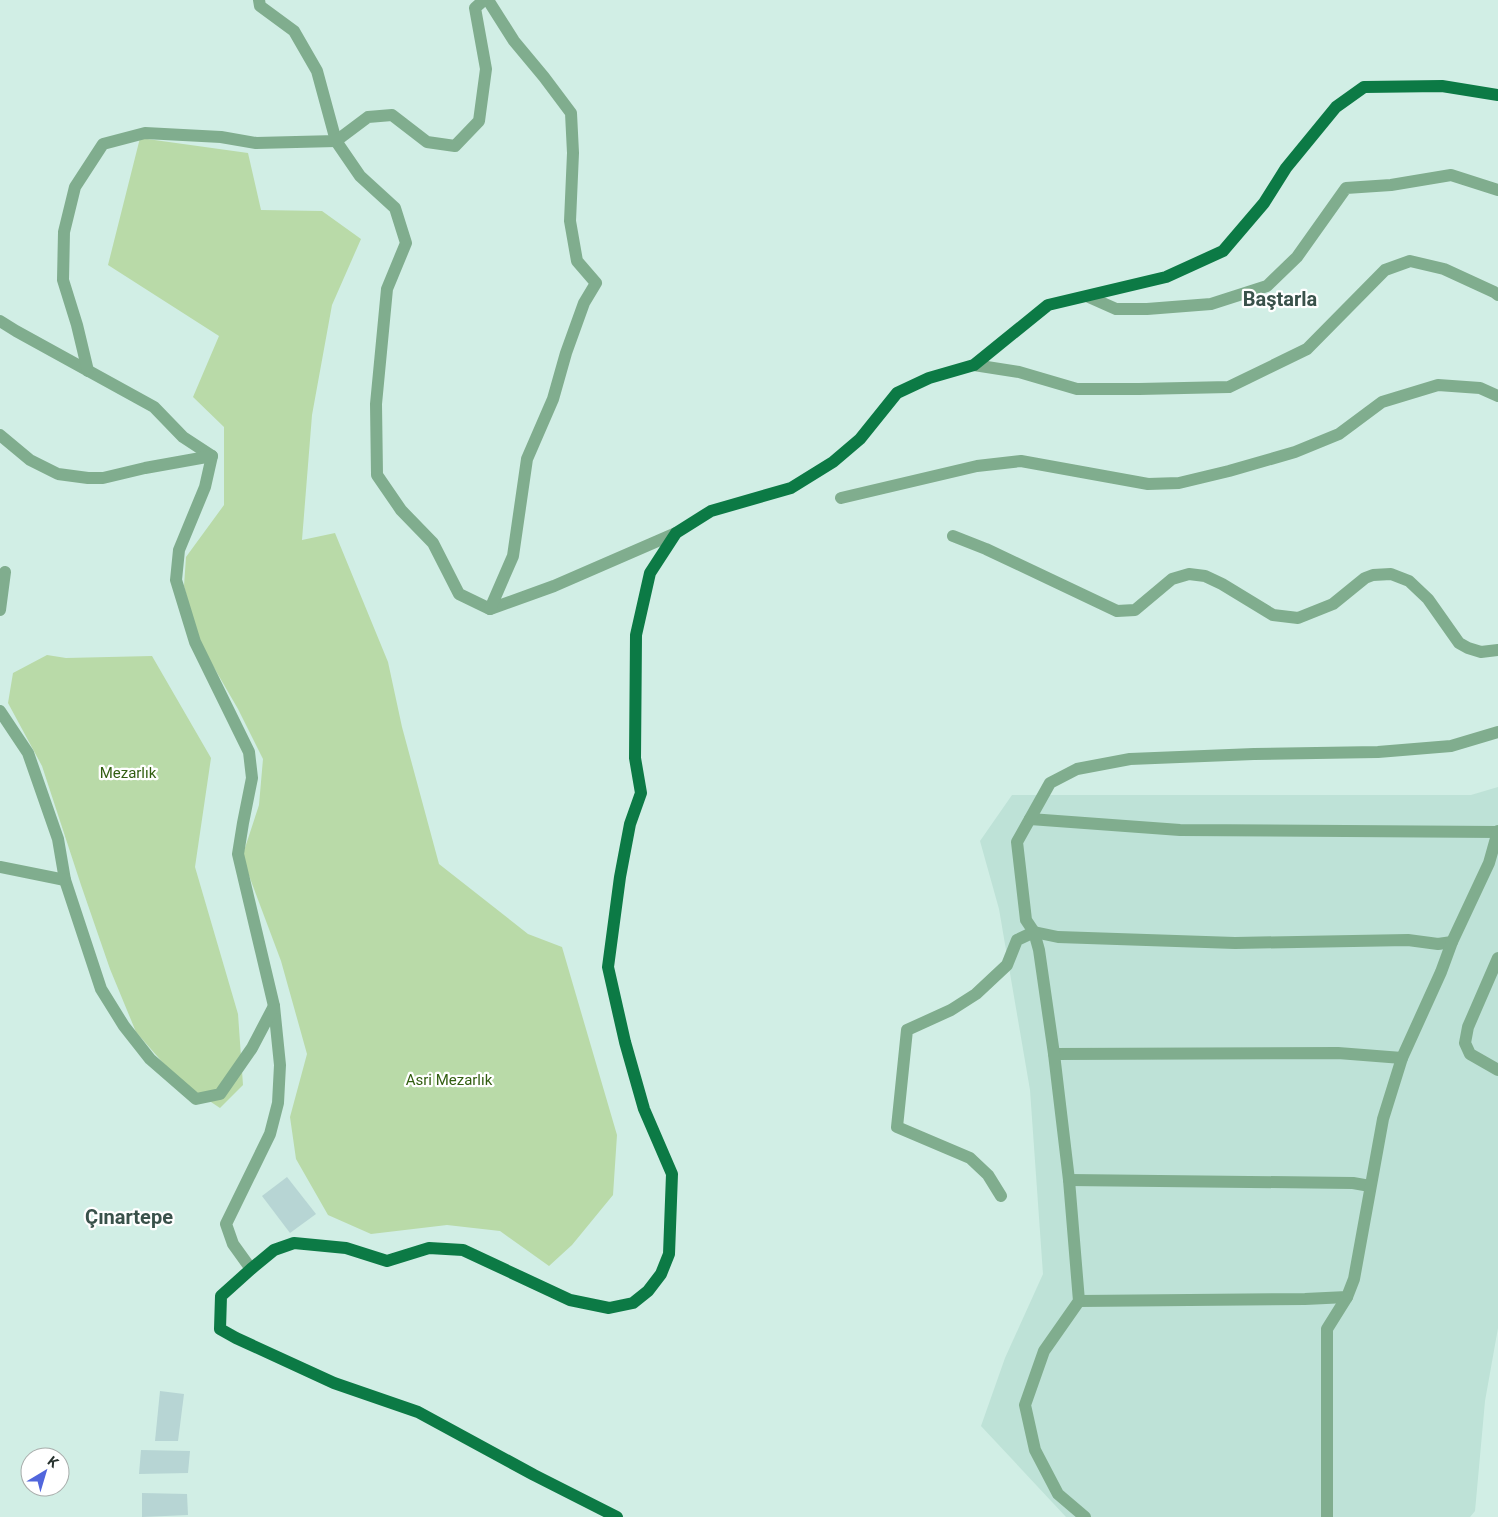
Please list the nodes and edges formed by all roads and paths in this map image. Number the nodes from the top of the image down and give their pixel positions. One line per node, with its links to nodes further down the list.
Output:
1 (259, 0): 4 (street)
2 (486, 0): 4 (street); 18 (street)
3 (1498, 95): 7 (main road)
4 (336, 141): 10 (street); 18 (street)
5 (1498, 190): 7 (street)
6 (1498, 295): 9 (street)
7 (1089, 296): 9 (main road)
8 (0, 320): 10 (street)
9 (974, 365): 15 (main road)
10 (88, 371): 13 (street)
11 (1498, 396): 14 (street)
12 (0, 435): 13 (street)
13 (212, 456): 30 (street)
14 (841, 498)
15 (676, 534): 18 (street); 37 (main road)
16 (954, 536): 20 (street)
17 (4, 572): 19 (street)
18 (490, 609)
19 (0, 610)
20 (1498, 650)
21 (0, 711): 26 (street)
22 (1498, 732): 23 (street)
23 (1030, 819): 24 (street); 27 (street)
24 (1498, 832): 28 (street)
25 (0, 867): 26 (street)
26 (65, 880): 30 (street)
27 (1034, 932): 28 (street); 31 (street); 36 (street)
28 (1452, 942): 32 (street)
29 (1498, 958): 33 (street)
30 (274, 1006): 37 (street)
31 (1054, 1054): 32 (street); 34 (street)
32 (1402, 1058): 35 (street)
33 (1498, 1070)
34 (1068, 1180): 35 (street); 39 (street)
35 (1370, 1186): 38 (street)
36 (1001, 1196)
37 (251, 1269): 40 (main road)
38 (1347, 1297): 39 (street); 42 (street)
39 (1079, 1301): 41 (street)
40 (617, 1517)
41 (1085, 1517)
42 (1327, 1517)

